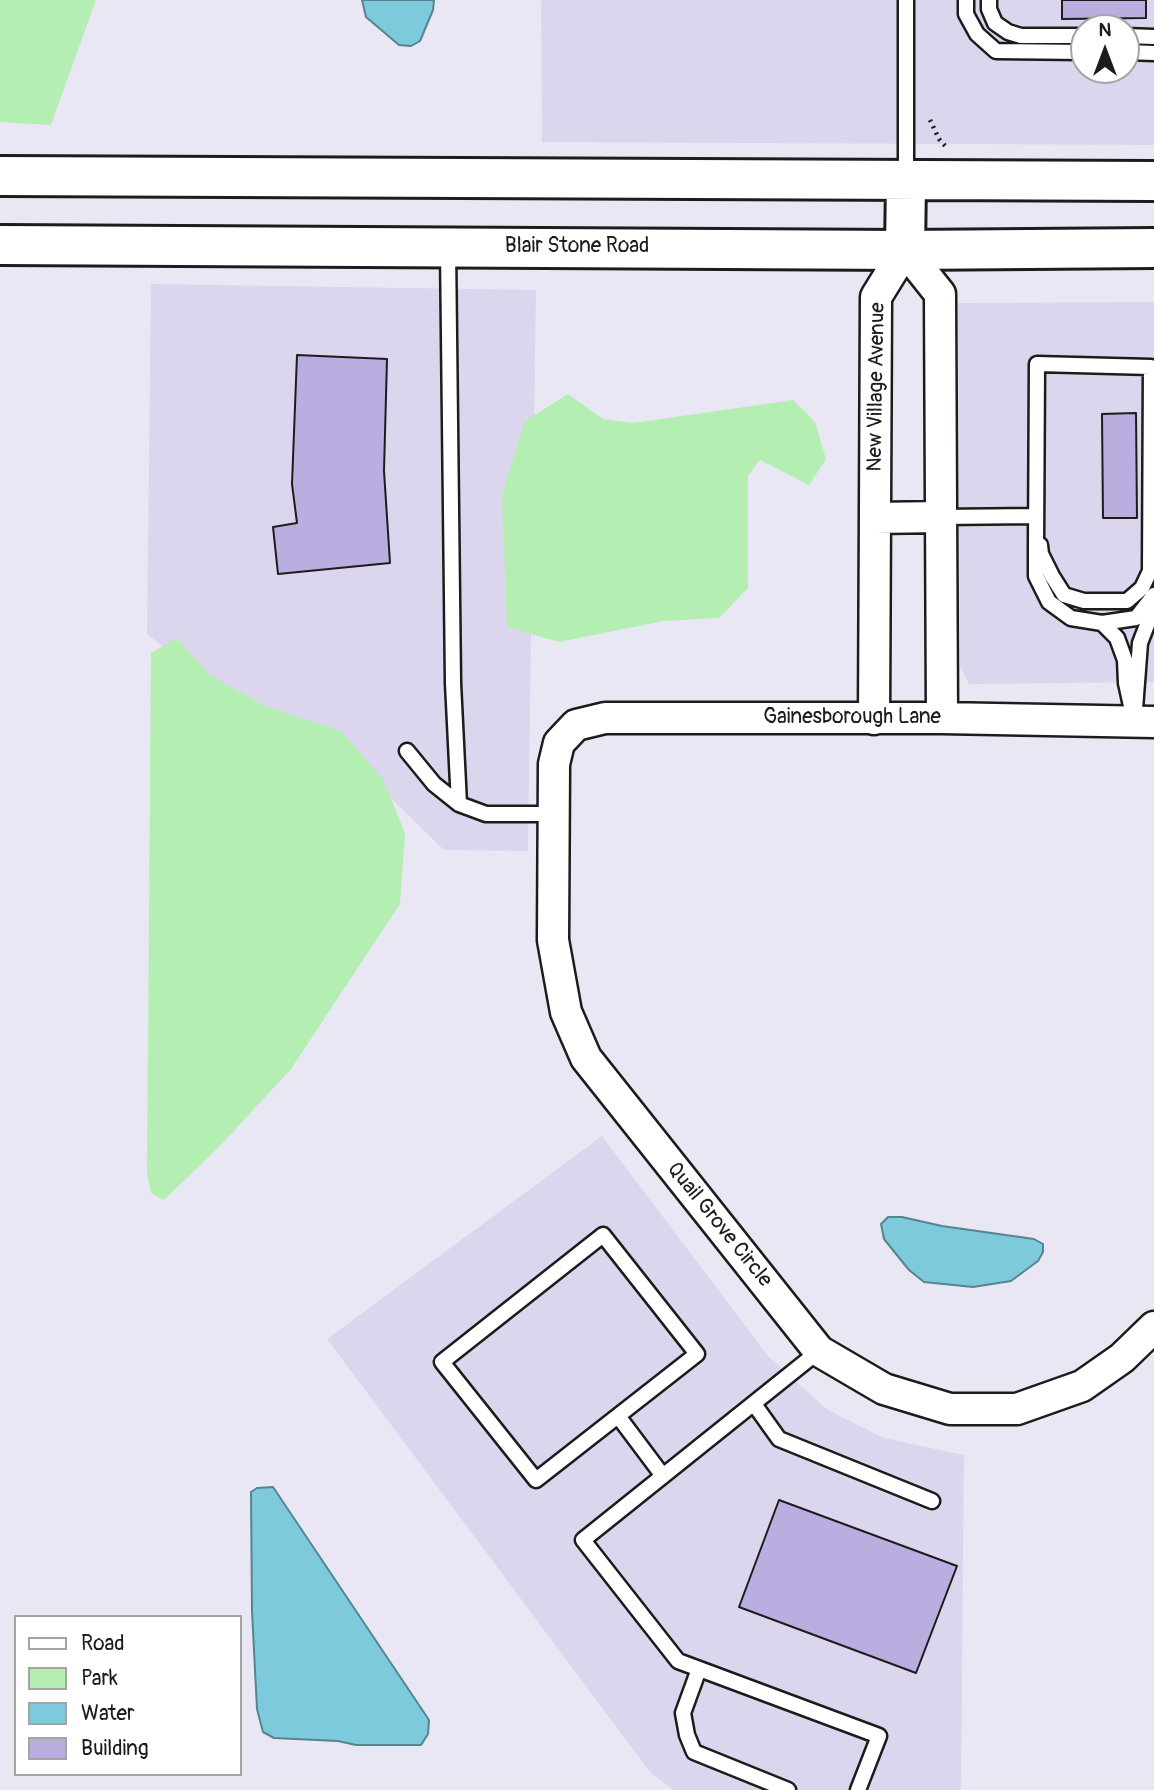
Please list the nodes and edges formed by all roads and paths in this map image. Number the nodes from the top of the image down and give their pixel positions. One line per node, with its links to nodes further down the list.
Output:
1 (906, 0): 9 (lane)
2 (966, 0): 5 (lane)
3 (989, 0): 4 (lane)
4 (1070, 36)
5 (1070, 52)
6 (928, 108): 7 (path)
7 (960, 148)
8 (0, 176): 9 (main road)
9 (906, 181): 10 (main road); 14 (main road)
10 (1154, 181)
11 (0, 245): 12 (main road, Blair Stone Road)
12 (448, 246): 14 (main road, Blair Stone Road); 27 (lane)
13 (1154, 248): 14 (main road, Blair Stone Road)
14 (905, 250): 17 (street); 18 (street, New Village Avenue)
15 (1152, 371): 16 (lane); 16 (lane)
16 (1035, 516): 17 (lane); 21 (lane)
17 (941, 517): 18 (street); 22 (street)
18 (875, 518): 23 (street, New Village Avenue)
19 (1154, 596): 21 (lane)
20 (1154, 607): 24 (lane)
21 (1102, 623): 24 (lane)
22 (942, 718): 23 (street, Gainesborough Lane); 24 (street, Gainesborough Lane)
23 (874, 719): 25 (street, Gainesborough Lane)
24 (1144, 722)
25 (559, 743): 28 (street, Quail Grove Circle)
26 (407, 751): 27 (lane)
27 (459, 804): 28 (lane)
28 (554, 814): 30 (street, Quail Grove Circle)
29 (1154, 1327): 30 (street, Quail Grove Circle)
30 (819, 1351): 31 (lane)
31 (754, 1404): 33 (lane); 34 (lane)
32 (618, 1416): 32 (lane); 33 (lane)
33 (663, 1476): 35 (lane)
34 (932, 1501)
35 (699, 1669): 36 (lane); 37 (lane)
36 (789, 1790)
37 (858, 1790)

